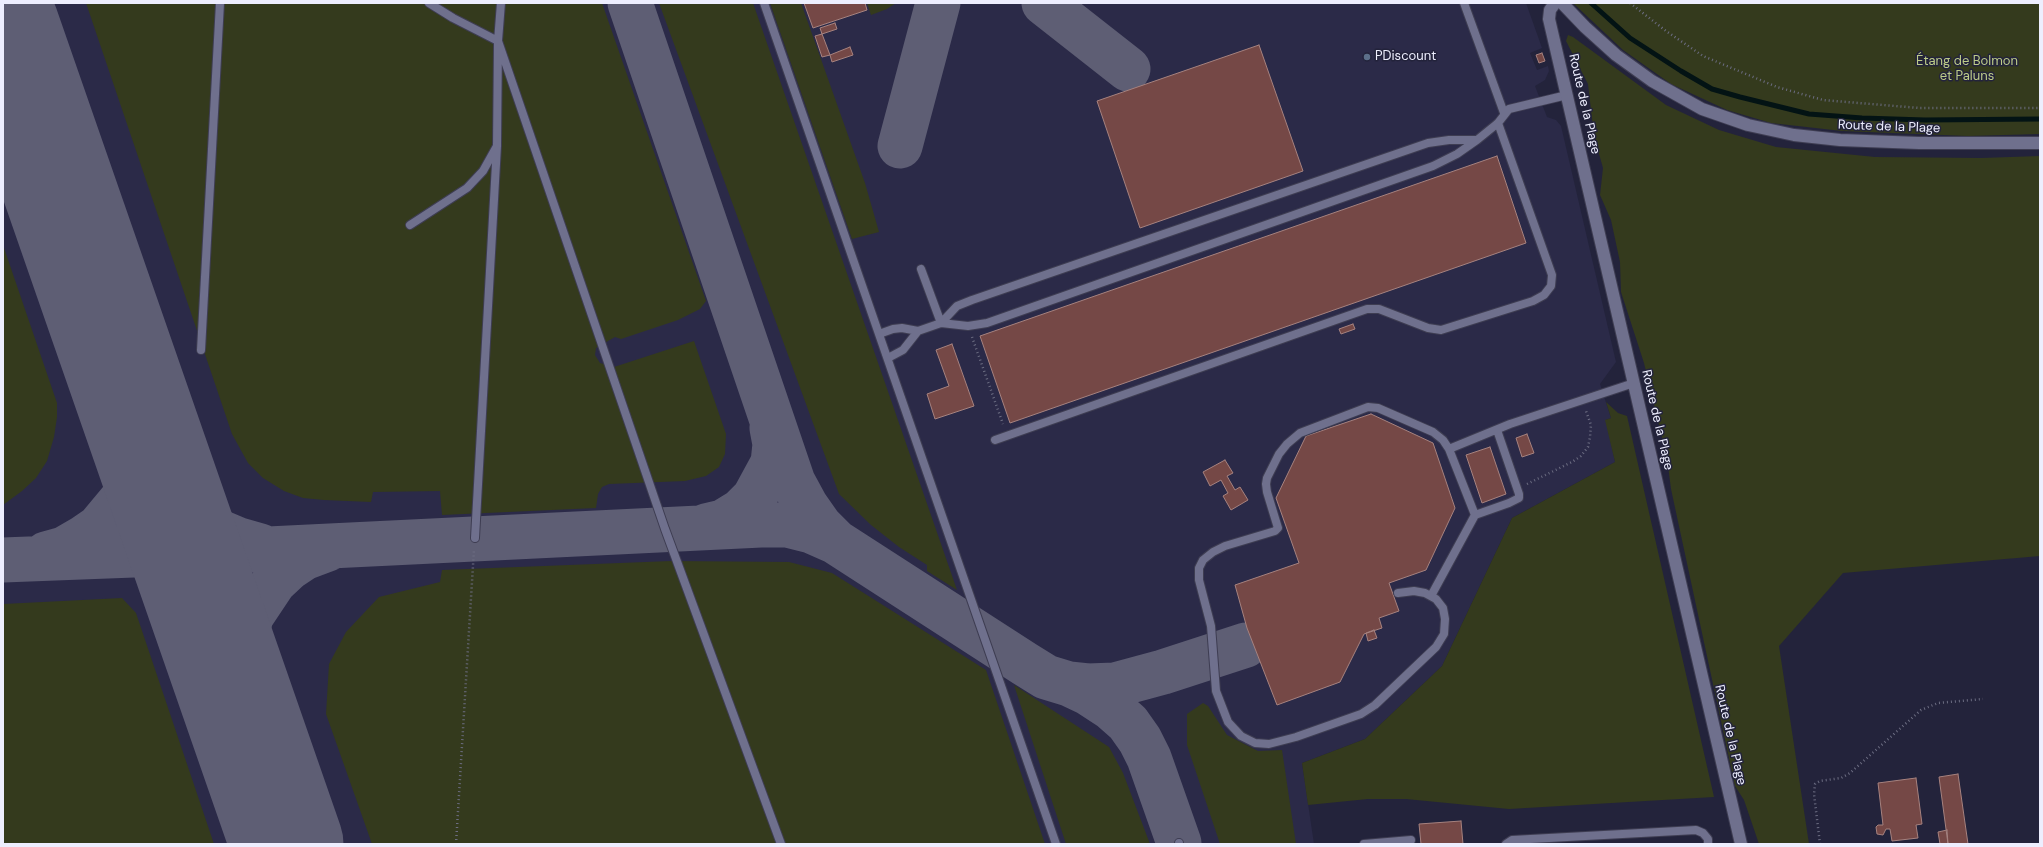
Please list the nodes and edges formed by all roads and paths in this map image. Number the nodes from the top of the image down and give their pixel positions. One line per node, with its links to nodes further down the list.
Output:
1 (220, 3): 23 (lane)
2 (429, 3): 9 (lane)
3 (501, 3): 9 (lane)
4 (764, 3): 22 (lane)
5 (1464, 3): 12 (lane)
6 (1555, 3): 10 (street, Route de la Plage)
7 (1562, 3): 15 (street, Route de la Plage)
8 (1630, 3): 11 (path)
9 (498, 41): 16 (lane); 39 (lane)
10 (1567, 95): 12 (lane); 25 (street, Route de la Plage)
11 (2040, 108)
12 (1504, 113): 13 (lane)
13 (1498, 123): 14 (lane); 28 (lane)
14 (1477, 140): 19 (lane); 20 (lane)
15 (2040, 143)
16 (497, 146): 17 (lane); 33 (lane)
17 (410, 225)
18 (921, 269): 19 (lane)
19 (941, 323): 20 (lane); 21 (lane)
20 (968, 326): 28 (path)
21 (918, 331): 22 (lane); 24 (lane)
22 (879, 334): 24 (lane)
23 (201, 350)
24 (888, 358): 40 (lane)
25 (1634, 383): 26 (lane); 44 (street, Route de la Plage)
26 (1583, 399): 27 (lane); 31 (path)
27 (1497, 430): 30 (lane); 31 (lane)
28 (1007, 436): 29 (lane)
29 (996, 440)
30 (1449, 449): 32 (lane); 35 (lane)
31 (1517, 488): 32 (lane)
32 (1475, 515): 35 (lane)
33 (474, 538): 38 (path)
34 (1398, 593): 35 (lane)
35 (1431, 596)
36 (1982, 699): 45 (path)
37 (1411, 840): 41 (lane)
38 (456, 844)
39 (781, 844)
40 (1056, 844)
41 (1364, 844)
42 (1506, 844): 43 (lane)
43 (1708, 844)
44 (1741, 844)
45 (1820, 844)

